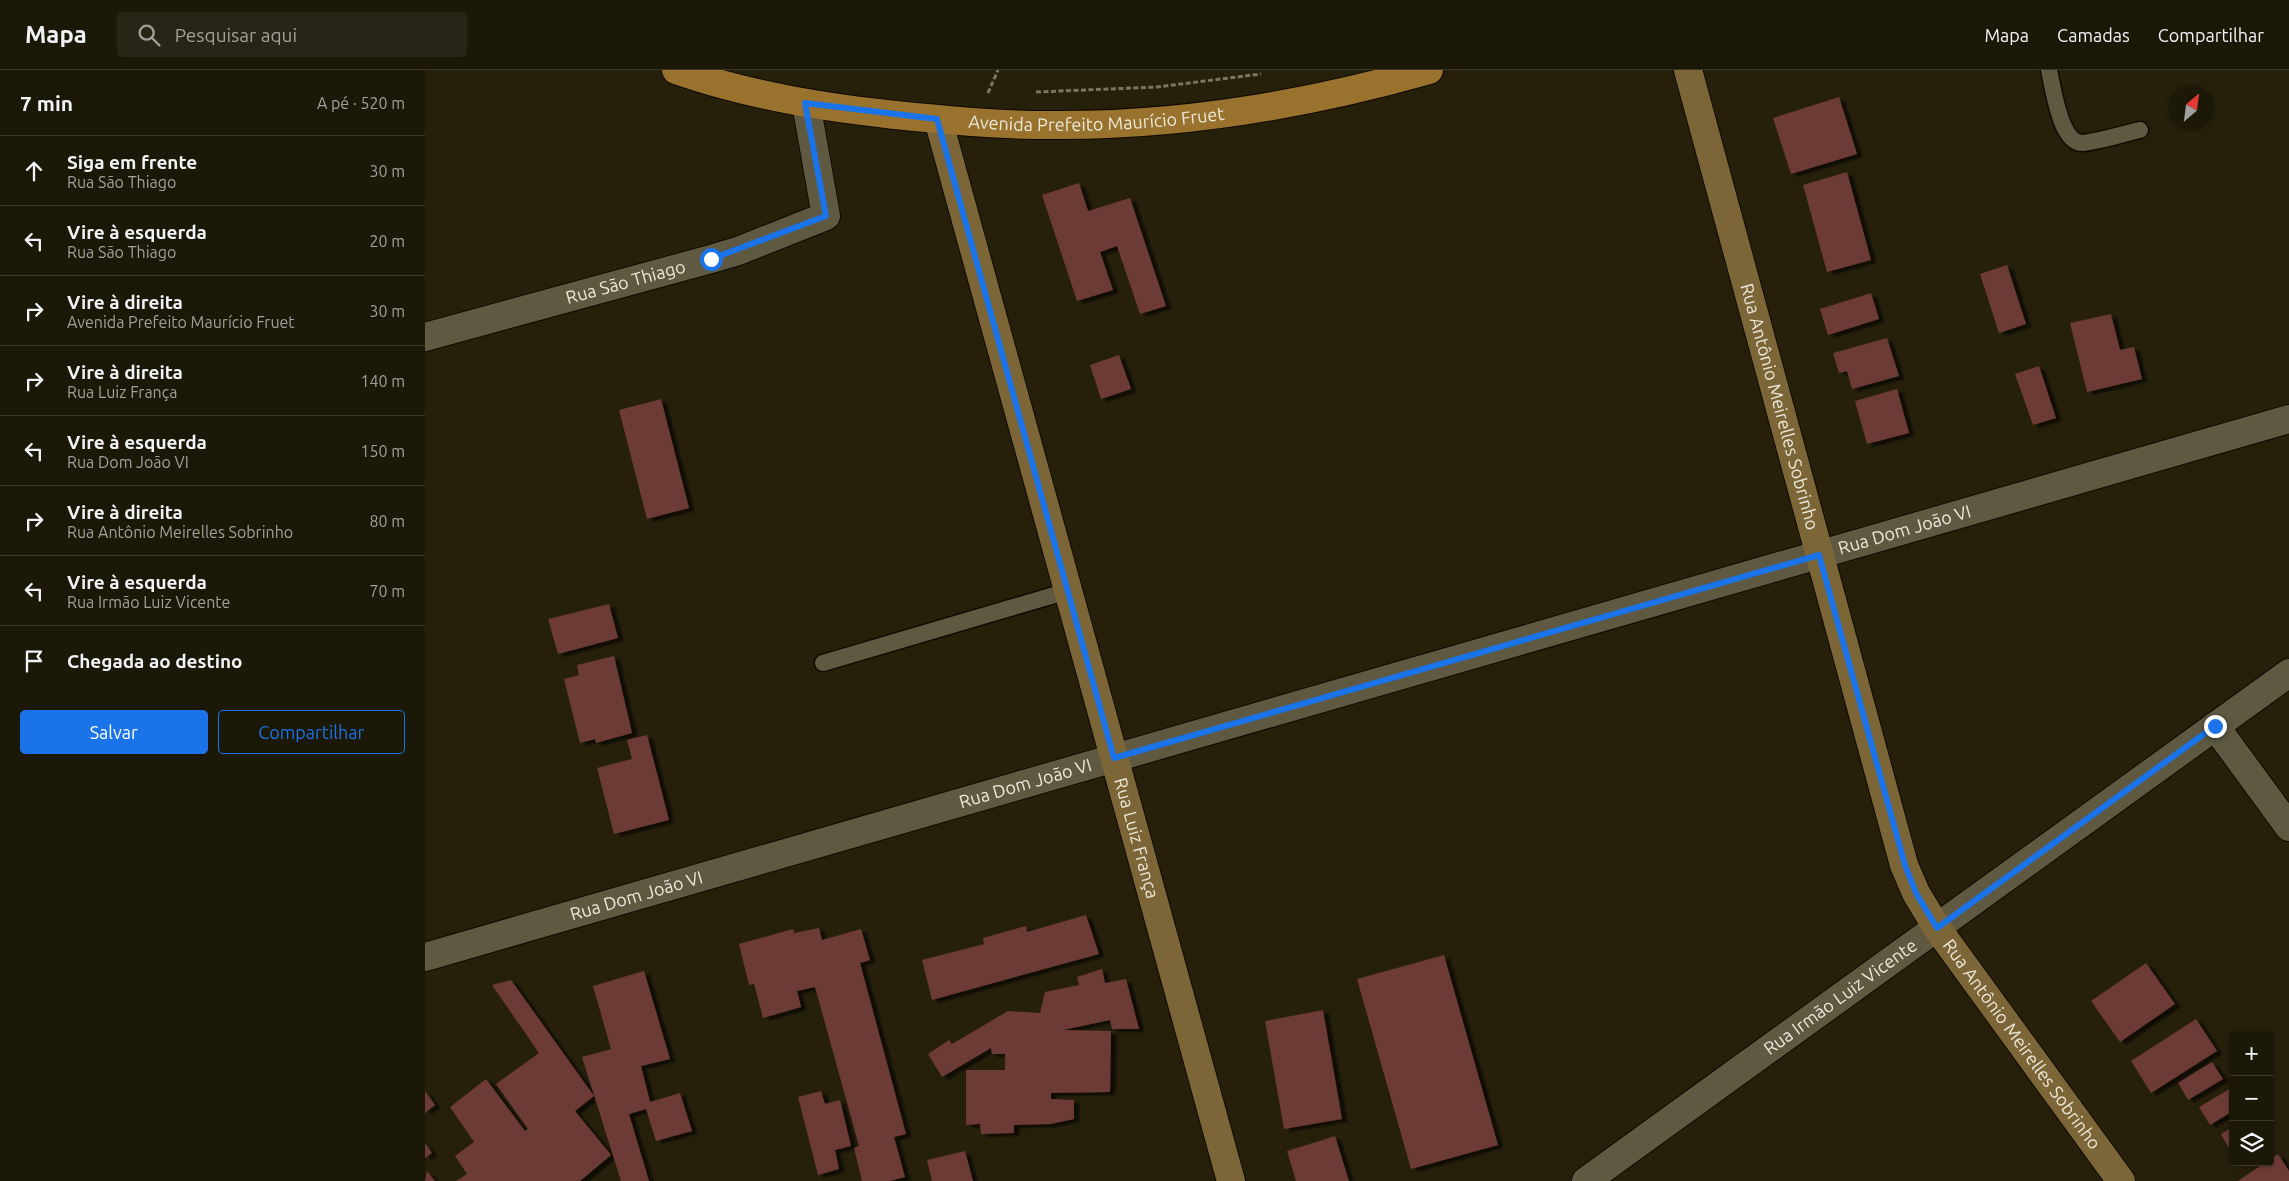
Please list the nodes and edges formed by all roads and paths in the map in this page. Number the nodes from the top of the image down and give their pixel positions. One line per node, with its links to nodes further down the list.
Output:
1 (676, 70): 9 (main road, Avenida Prefeito Maurício Fruet)
2 (1429, 70): 10 (main road, Avenida Prefeito Maurício Fruet)
3 (1688, 70): 14 (street, Rua Antônio Meirelles Sobrinho)
4 (2049, 70): 11 (lane)
5 (1271, 73): 6 (path)
6 (1034, 92)
7 (987, 94): 8 (path)
8 (997, 94)
9 (805, 103): 10 (main road, Avenida Prefeito Maurício Fruet); 12 (street, Rua São Thiago)
10 (937, 119): 15 (street, Rua Luiz França)
11 (2140, 130)
12 (425, 337)
13 (2289, 419): 14 (street, Rua Dom João VI)
14 (1819, 555): 19 (street, Rua Dom João VI); 21 (street, Rua Antônio Meirelles Sobrinho)
15 (1068, 591): 16 (lane); 19 (street, Rua Luiz França)
16 (823, 663)
17 (2289, 673): 18 (street, Rua Irmão Luiz Vicente)
18 (2215, 726): 20 (street); 21 (street, Rua Irmão Luiz Vicente)
19 (1114, 758): 22 (street, Rua Dom João VI); 23 (street, Rua Luiz França)
20 (2289, 828)
21 (1937, 928): 24 (street, Rua Irmão Luiz Vicente); 25 (street, Rua Antônio Meirelles Sobrinho)
22 (425, 956)
23 (1231, 1181)
24 (1586, 1181)
25 (2121, 1181)

